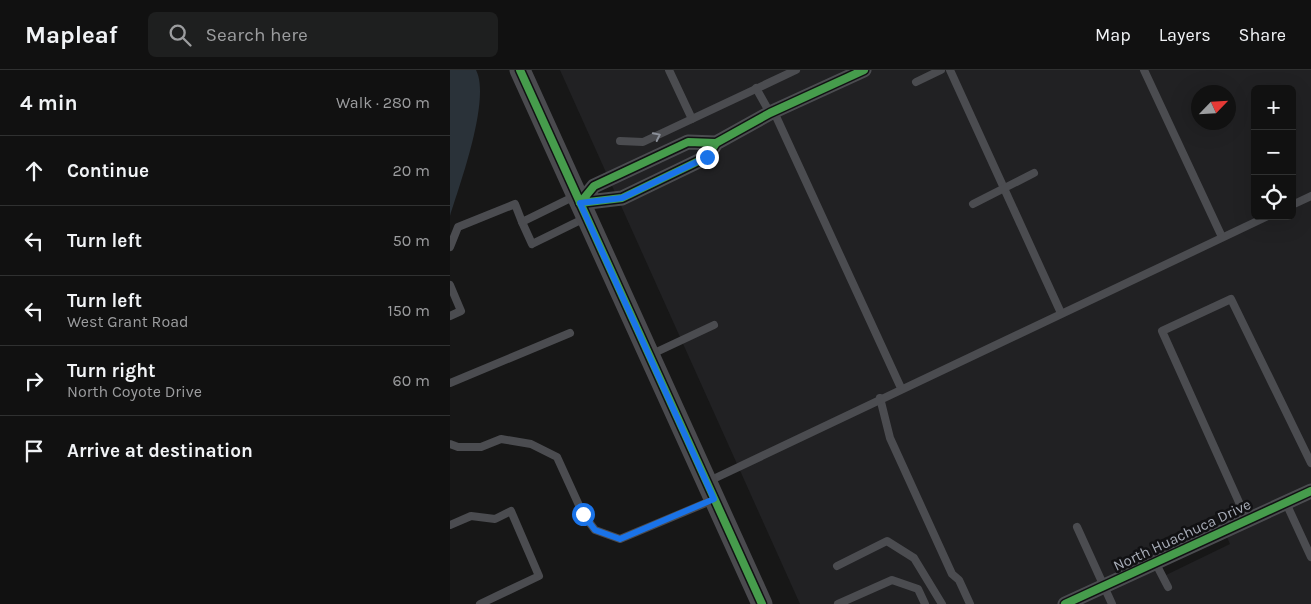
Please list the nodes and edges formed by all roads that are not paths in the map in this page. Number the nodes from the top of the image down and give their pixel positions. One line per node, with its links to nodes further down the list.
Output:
1 (520, 70): 19 (main road)
2 (669, 70): 11 (lane)
3 (796, 70): 9 (lane)
4 (864, 70): 10 (street)
5 (941, 70): 8 (lane)
6 (950, 70): 15 (lane)
7 (1144, 70): 22 (lane)
8 (916, 82)
9 (756, 88): 10 (lane); 11 (lane)
10 (772, 112): 13 (street); 31 (lane)
11 (692, 119): 12 (lane, one-way to 11)
12 (620, 141)
13 (716, 142): 19 (street); 19 (street)
14 (1034, 173): 15 (lane)
15 (1004, 189): 18 (lane); 25 (lane)
16 (1311, 196): 17 (lane)
17 (1296, 203)
18 (974, 204)
19 (581, 205): 21 (lane); 21 (lane); 29 (main road)
20 (1260, 220): 22 (lane)
21 (522, 222): 23 (lane)
22 (1222, 238): 25 (lane)
23 (450, 247)
24 (450, 285): 26 (lane)
25 (1061, 313): 31 (lane)
26 (450, 316)
27 (714, 325): 29 (lane)
28 (570, 333): 30 (lane)
29 (650, 356): 35 (main road)
30 (450, 383)
31 (901, 388): 32 (lane)
32 (880, 398): 35 (lane); 51 (lane)
33 (450, 444): 35 (lane)
34 (1311, 463): 38 (lane)
35 (711, 491): 47 (main road)
36 (1311, 491): 37 (street, North Huachuca Drive)
37 (1286, 502): 38 (street, North Huachuca Drive); 41 (lane)
38 (1247, 520): 42 (street, North Huachuca Drive)
39 (450, 525): 46 (lane)
40 (1077, 528): 44 (lane)
41 (1311, 557)
42 (1156, 562): 44 (street, North Huachuca Drive); 45 (lane)
43 (837, 566): 50 (lane)
44 (1104, 586): 52 (street, North Huachuca Drive); 53 (lane)
45 (1168, 587)
46 (480, 604)
47 (762, 604)
48 (838, 604): 49 (lane)
49 (924, 604)
50 (942, 604)
51 (970, 604)
52 (1065, 604)
53 (1112, 604)

